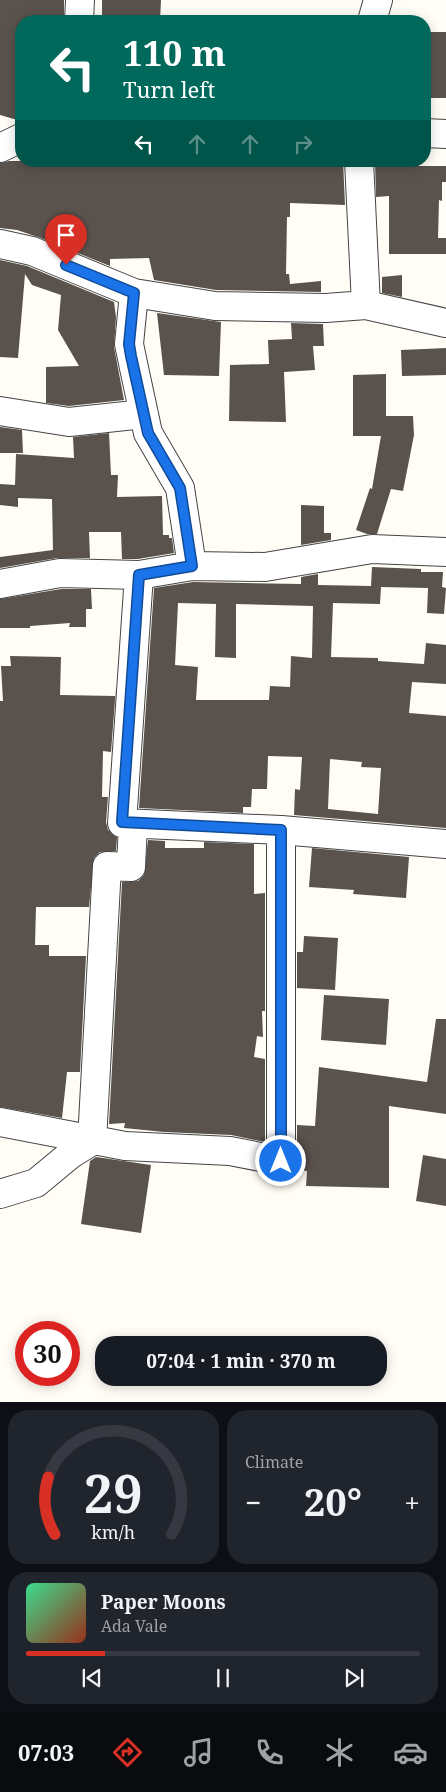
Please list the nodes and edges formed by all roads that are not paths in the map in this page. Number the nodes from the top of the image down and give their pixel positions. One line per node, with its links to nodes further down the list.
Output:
1 (80, 0): 3 (street)
2 (378, 0): 4 (street)
3 (79, 15)
4 (374, 15)
5 (431, 133): 6 (street)
6 (446, 134)
7 (15, 141): 8 (street)
8 (0, 148)
9 (359, 167): 12 (street)
10 (0, 244): 11 (street)
11 (134, 293): 12 (street); 15 (street)
12 (366, 306): 13 (street)
13 (446, 323)
14 (0, 411): 15 (street)
15 (144, 414): 17 (street)
16 (446, 552): 17 (street)
17 (192, 566): 18 (street)
18 (139, 575): 19 (street); 20 (street)
19 (0, 584)
20 (133, 823): 21 (street); 24 (street)
21 (281, 830): 22 (street); 24 (street)
22 (446, 844)
23 (0, 1122): 24 (street)
24 (92, 1141): 25 (street)
25 (0, 1194)

